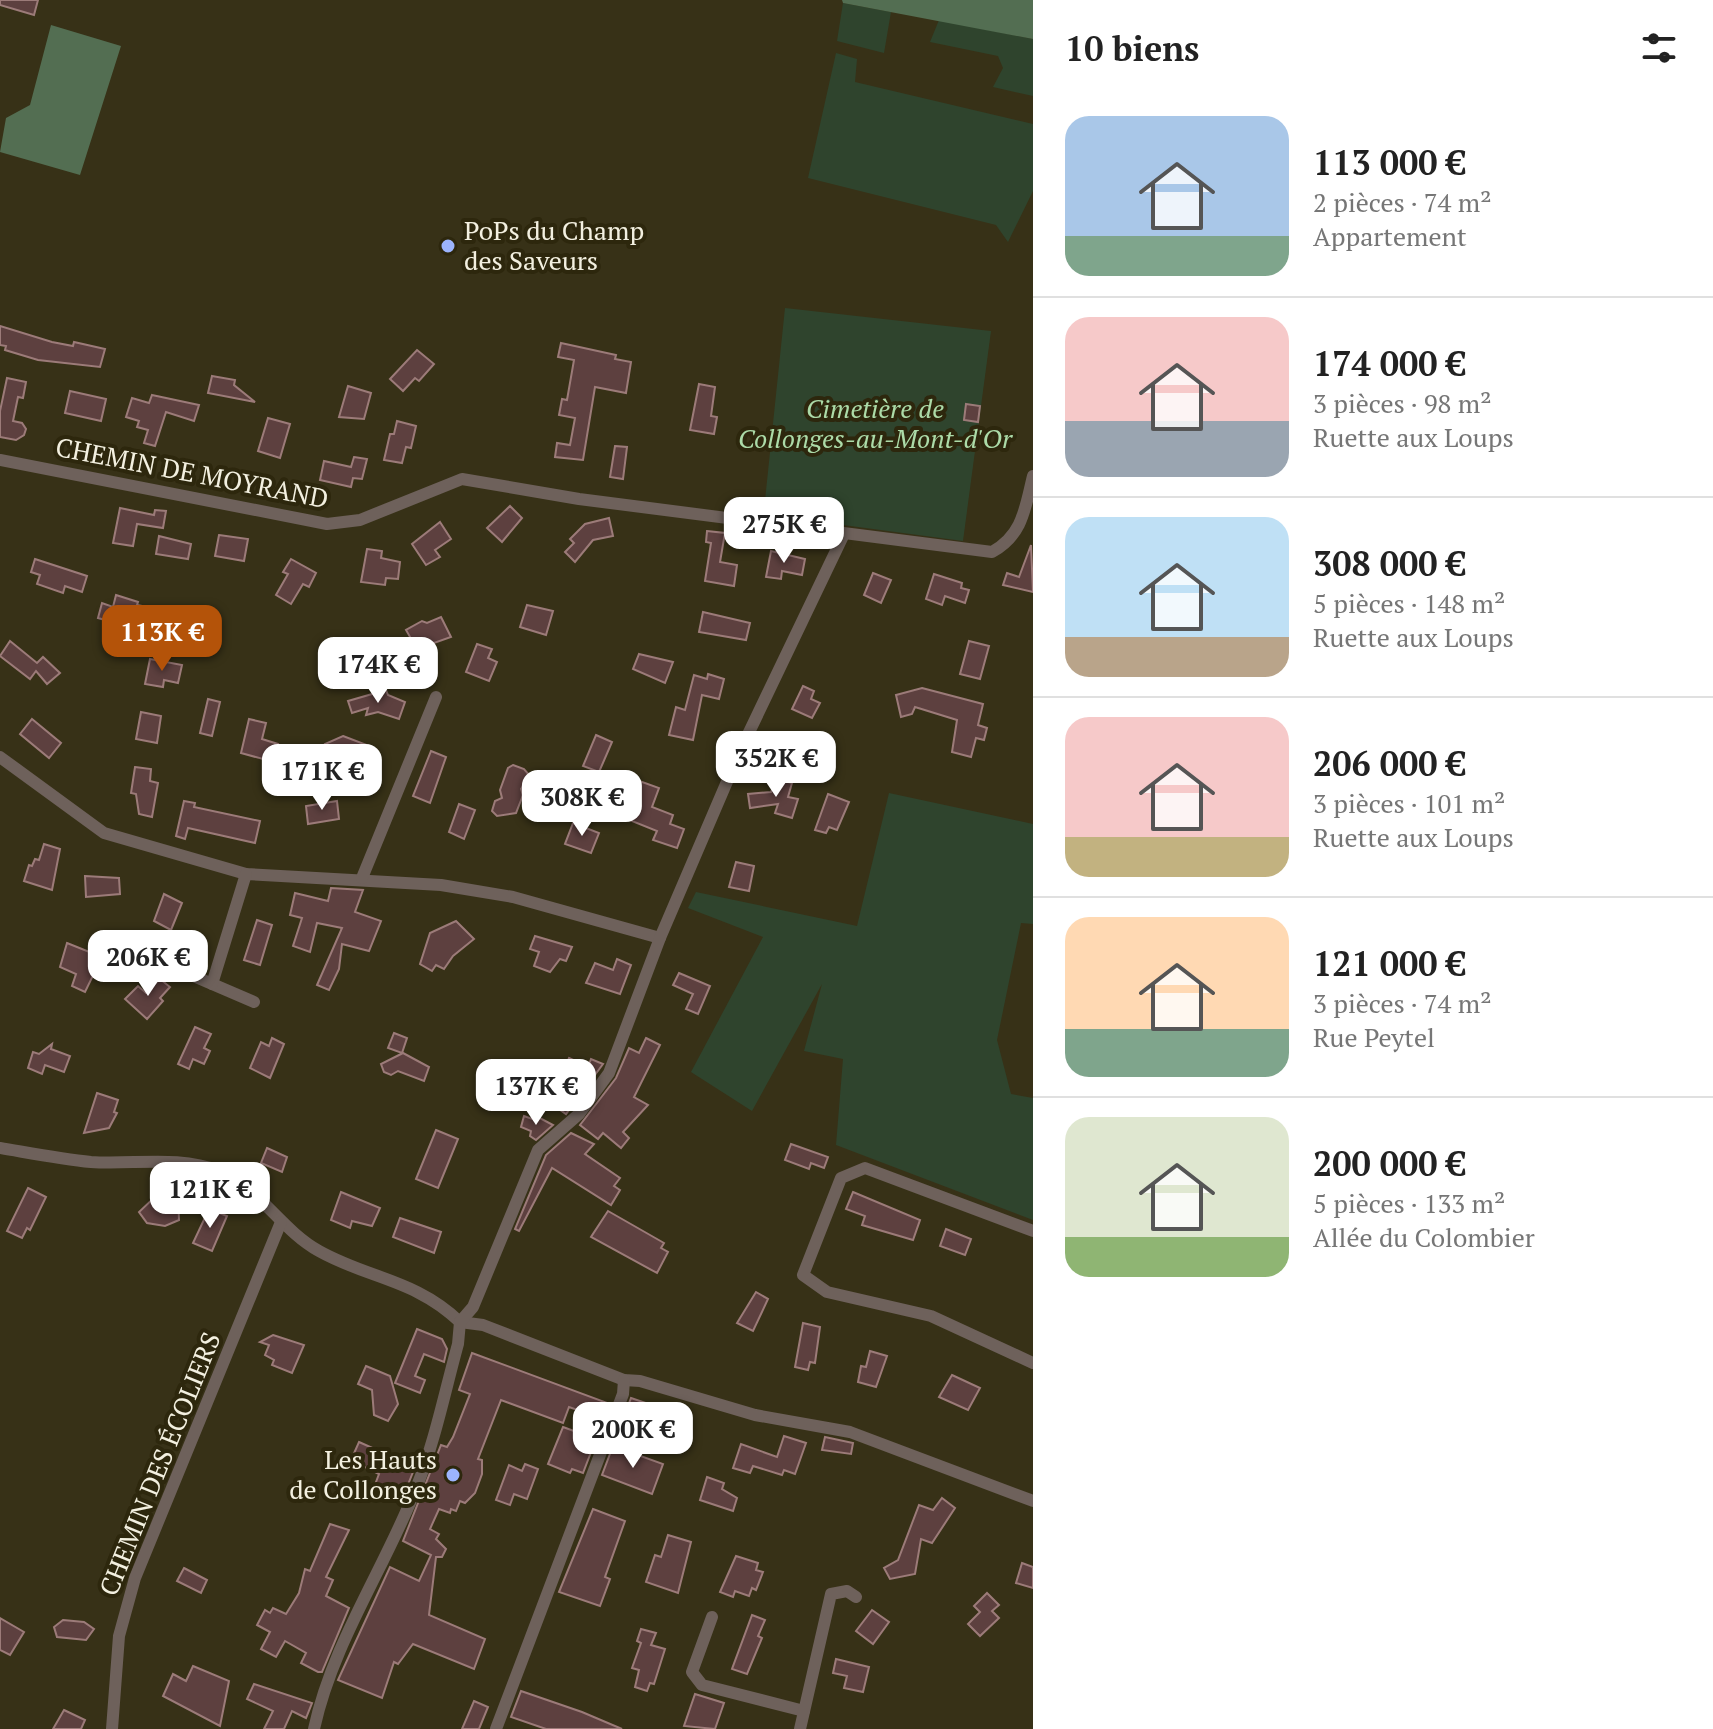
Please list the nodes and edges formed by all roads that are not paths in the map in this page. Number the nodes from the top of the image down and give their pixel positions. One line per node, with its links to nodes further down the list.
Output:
1 (0, 460): 3 (street, CHEMIN DE MOYRAND)
2 (1033, 476): 3 (street, CHEMIN DE MOYRAND)
3 (844, 534): 8 (street)
4 (436, 697): 7 (street)
5 (0, 757): 6 (street)
6 (246, 874): 7 (street); 10 (street)
7 (362, 878): 8 (street)
8 (660, 938): 15 (street)
9 (140, 953): 10 (street)
10 (212, 984): 11 (street)
11 (254, 1002)
12 (0, 1148): 13 (street)
13 (281, 1222): 15 (street); 22 (street, CHEMIN DES ÉCOLIERS)
14 (1033, 1231): 16 (street)
15 (460, 1322): 17 (street); 23 (street)
16 (1033, 1363)
17 (624, 1380): 18 (street); 24 (street)
18 (1033, 1501)
19 (856, 1597): 21 (street)
20 (712, 1617): 21 (street)
21 (804, 1711): 25 (street)
22 (112, 1729)
23 (314, 1729)
24 (496, 1729)
25 (800, 1729)

